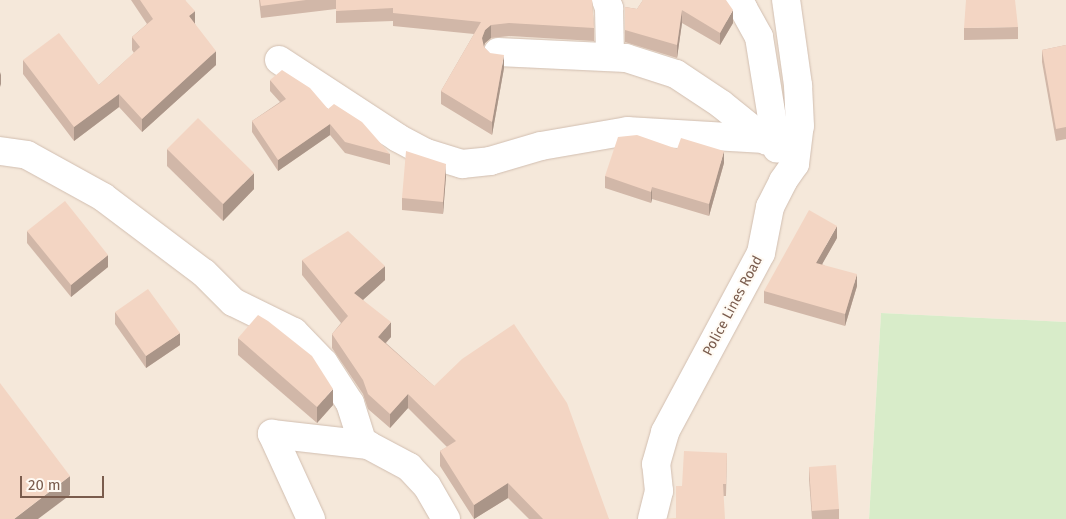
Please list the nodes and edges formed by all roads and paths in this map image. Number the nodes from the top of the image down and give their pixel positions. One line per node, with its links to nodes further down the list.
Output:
1 (606, 0): 5 (street)
2 (736, 0): 8 (street)
3 (786, 0): 8 (street, Police Lines Road)
4 (498, 52): 5 (street)
5 (610, 57): 8 (street)
6 (279, 60): 8 (street)
7 (0, 150): 9 (street)
8 (779, 151): 12 (street, Police Lines Road)
9 (363, 444): 10 (street); 11 (street)
10 (311, 519)
11 (446, 519)
12 (652, 519)

